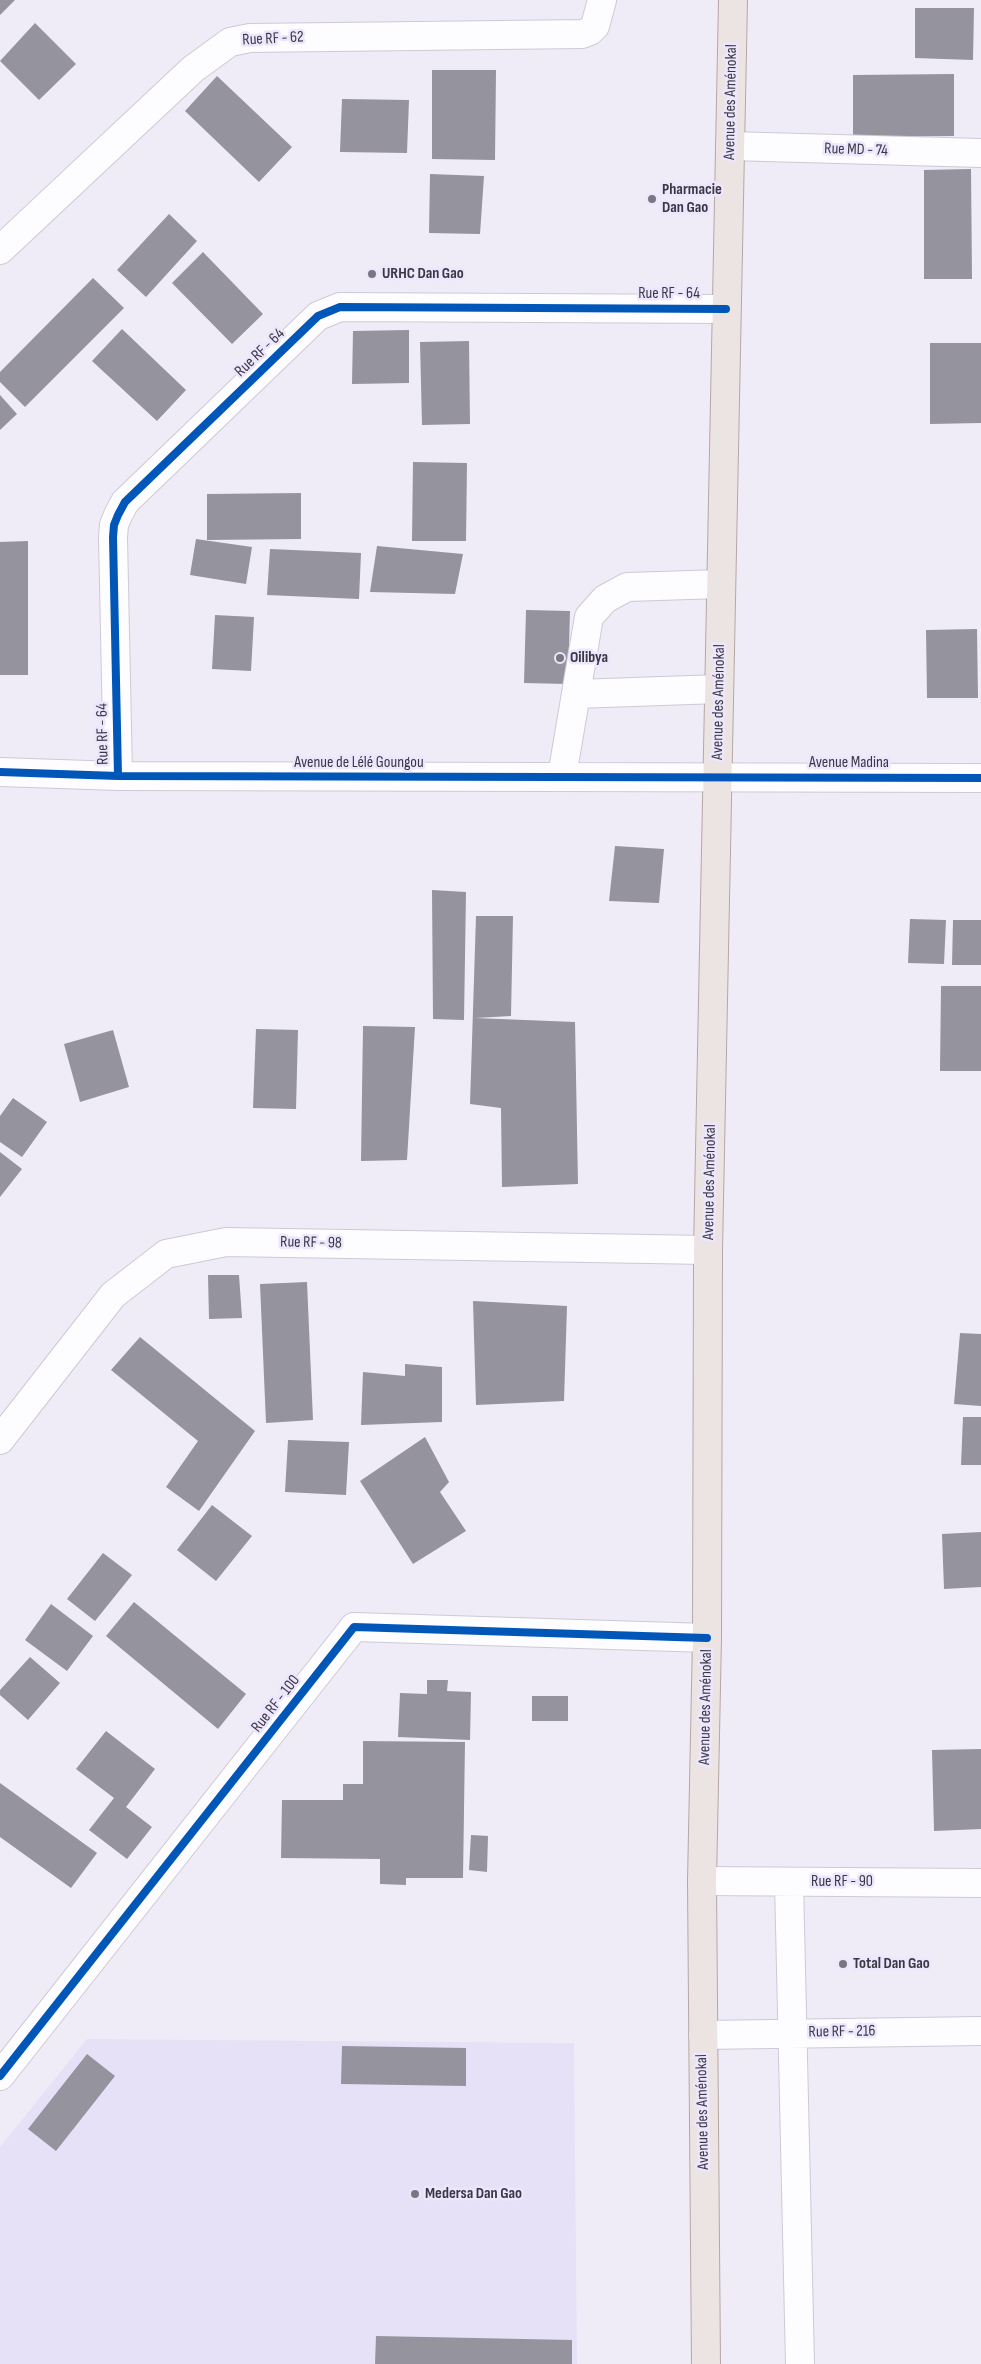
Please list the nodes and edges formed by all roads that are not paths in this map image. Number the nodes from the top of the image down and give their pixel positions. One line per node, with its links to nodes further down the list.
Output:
1 (602, 0): 5 (street, Rue RF - 62)
2 (732, 0): 3 (main road, Avenue des Aménokal)
3 (730, 146): 4 (street, Rue MD - 74); 6 (main road, Avenue des Aménokal)
4 (981, 153)
5 (0, 250)
6 (726, 308): 7 (main road, Avenue des Aménokal); 11 (street, Rue RF - 64)
7 (721, 584): 8 (main road, Avenue des Aménokal); 9 (street)
8 (719, 689): 9 (street); 13 (main road, Avenue des Aménokal)
9 (576, 694): 12 (street)
10 (0, 772): 11 (street, Avenue de Lélé Goungou)
11 (118, 776): 12 (street, Avenue de Lélé Goungou)
12 (562, 776): 13 (street, Avenue de Lélé Goungou)
13 (718, 776): 14 (street, Avenue Madina); 15 (main road, Avenue des Aménokal)
14 (981, 778)
15 (708, 1250): 16 (street, Rue RF - 98); 17 (main road, Avenue des Aménokal)
16 (0, 1440)
17 (707, 1638): 18 (main road, Avenue des Aménokal); 24 (street, Rue RF - 100)
18 (702, 1882): 19 (street, Rue RF - 90); 23 (main road, Avenue des Aménokal)
19 (789, 1882): 20 (street, Rue RF - 90); 22 (street)
20 (981, 1883)
21 (981, 2031): 22 (street, Rue RF - 216)
22 (793, 2033): 23 (street, Rue RF - 216); 26 (street)
23 (703, 2034): 25 (main road, Avenue des Aménokal)
24 (0, 2076)
25 (706, 2364)
26 (800, 2364)

